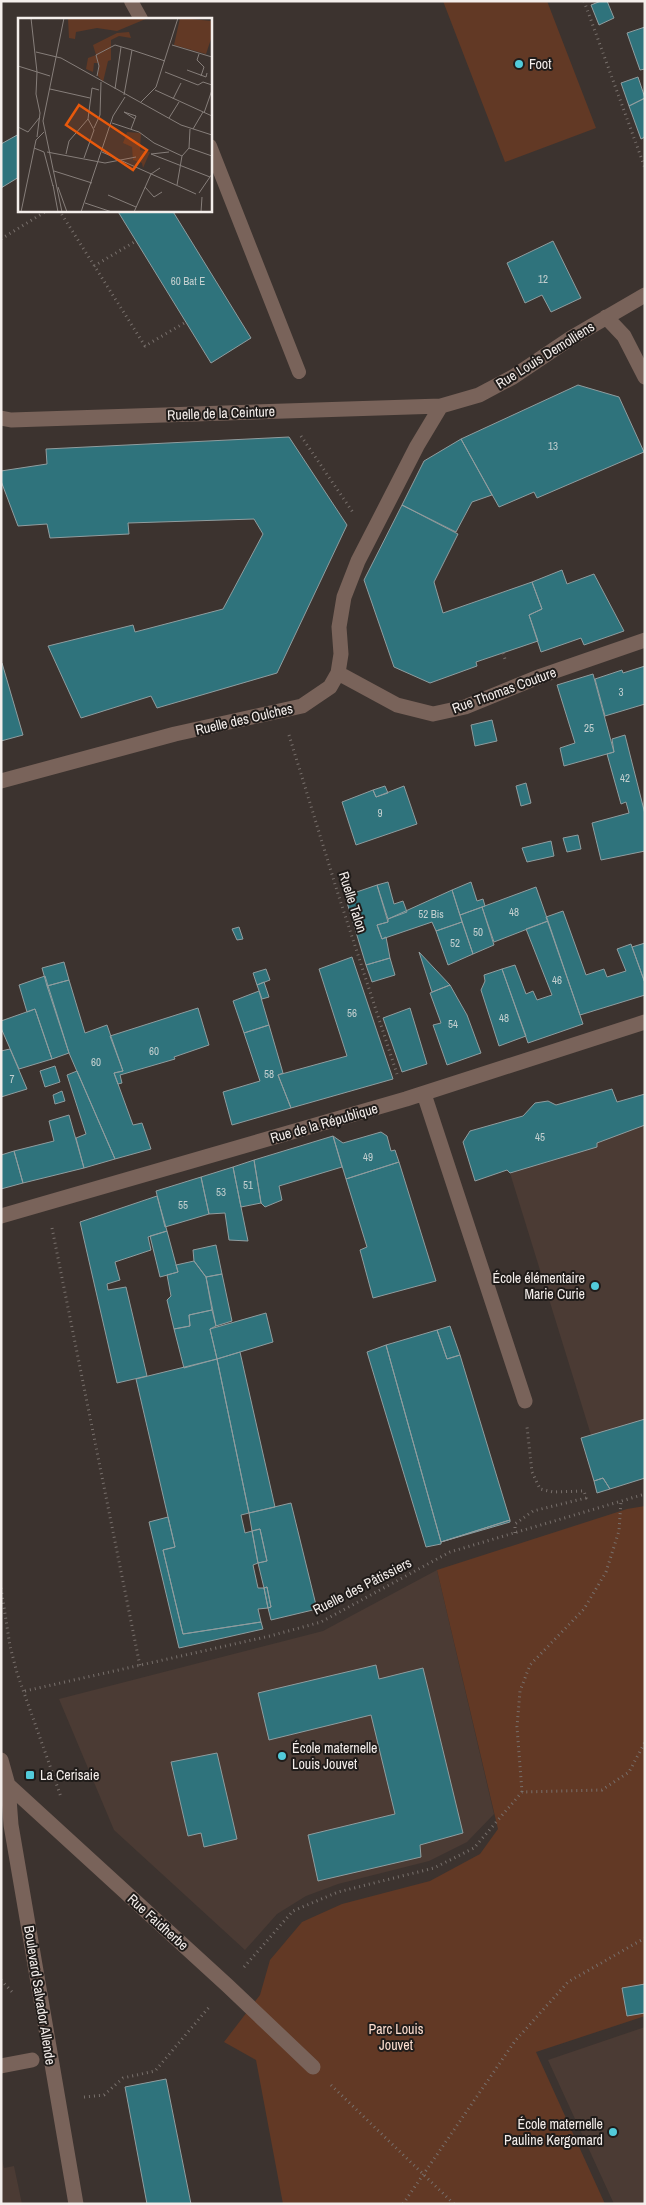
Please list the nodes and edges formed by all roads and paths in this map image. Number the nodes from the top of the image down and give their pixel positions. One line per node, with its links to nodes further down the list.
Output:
1 (130, 1): 3 (lane)
2 (584, 1): 5 (path)
3 (140, 18)
4 (211, 149): 14 (lane)
5 (645, 168)
6 (46, 211): 8 (path)
7 (60, 211): 10 (path)
8 (1, 239)
9 (136, 240): 10 (path)
10 (94, 266): 13 (path)
11 (645, 295): 12 (street, Rue Louis Demolliens)
12 (606, 317): 15 (street); 16 (street, Rue Louis Demolliens)
13 (186, 322)
14 (299, 372)
15 (645, 377)
16 (441, 406): 17 (street, Ruelle de la Ceinture); 19 (street)
17 (284, 411): 18 (street, Ruelle de la Ceinture); 19 (path)
18 (1, 418)
19 (370, 538): 21 (street)
20 (645, 640): 21 (street, Rue Thomas Couture)
21 (338, 673): 22 (street, Ruelle des Oulches)
22 (282, 710): 23 (street, Ruelle des Oulches); 26 (path, Ruelle Talon)
23 (1, 781)
24 (645, 1022): 25 (street, Rue de la République)
25 (424, 1094): 26 (street, Rue de la République); 29 (street)
26 (406, 1099): 27 (street, Rue de la République)
27 (47, 1204): 28 (street, Rue de la République); 34 (path)
28 (1, 1216)
29 (525, 1401): 32 (path)
30 (645, 1494): 31 (path, Ruelle des Pâtissiers)
31 (621, 1501): 32 (path, Ruelle des Pâtissiers); 39 (path)
32 (515, 1532): 34 (path, Ruelle des Pâtissiers)
33 (1, 1588): 35 (path)
34 (140, 1666): 35 (path, Ruelle des Pâtissiers)
35 (24, 1691): 41 (path)
36 (645, 1742): 39 (path)
37 (1, 1760): 38 (street, Boulevard Salvador Allende)
38 (4, 1782): 40 (street, Boulevard Salvador Allende); 41 (street, Rue Faidherbe)
39 (522, 1792): 43 (path)
40 (6, 1826): 47 (street, Boulevard Salvador Allende)
41 (65, 1838): 43 (street, Rue Faidherbe)
42 (645, 1938): 48 (path)
43 (228, 1986): 46 (street, Rue Faidherbe); 47 (path)
44 (32, 2060): 45 (street)
45 (1, 2066)
46 (313, 2067): 48 (path)
47 (58, 2100): 49 (street, Boulevard Salvador Allende)
48 (424, 2174): 50 (path); 51 (path)
49 (76, 2204)
50 (403, 2204)
51 (454, 2204)

